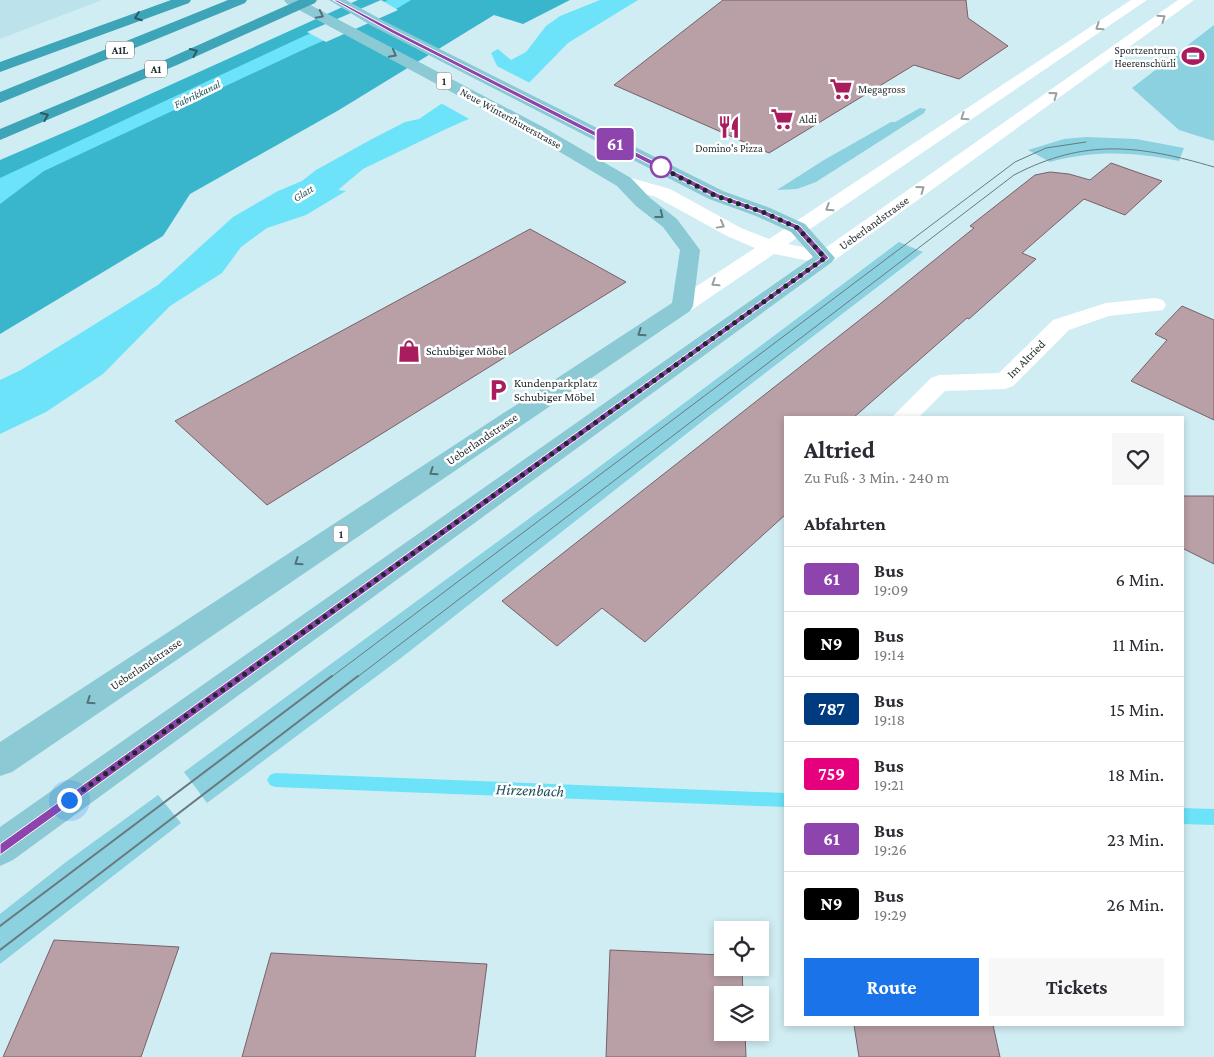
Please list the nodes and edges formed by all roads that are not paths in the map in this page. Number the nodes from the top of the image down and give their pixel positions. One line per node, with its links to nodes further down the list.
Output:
1 (146, 0): 10 (highway)
2 (184, 0): 11 (highway, one-way to 11)
3 (208, 0): 12 (highway, A1L)
4 (240, 0): 13 (highway, A1L)
5 (291, 0): 15 (main road, Neue Winterthurerstrasse / 1, one-way to 15)
6 (310, 0): 14 (highway, A1, one-way to 6)
7 (336, 0): 16 (main road, Neue Winterthurerstrasse / 1)
8 (1140, 0): 16 (main road, Ueberlandstrasse, one-way to 16)
9 (1188, 0): 18 (main road, Ueberlandstrasse, one-way to 9)
10 (0, 58)
11 (0, 67)
12 (0, 88)
13 (0, 98)
14 (0, 135)
15 (624, 182): 17 (main road, Neue Winterthurerstrasse, one-way to 17); 20 (main road, Neue Winterthurerstrasse / 1, one-way to 20)
16 (798, 228): 17 (main road, Ueberlandstrasse); 18 (main road, Neue Winterthurerstrasse / 1)
17 (771, 247): 18 (main road, Neue Winterthurerstrasse); 20 (main road, Ueberlandstrasse, one-way to 20)
18 (825, 258): 23 (main road, Ueberlandstrasse)
19 (1155, 305): 21 (main road, Im Altried)
20 (682, 306): 22 (main road, Ueberlandstrasse / 1, one-way to 22)
21 (905, 416)
22 (0, 761)
23 (0, 848)

